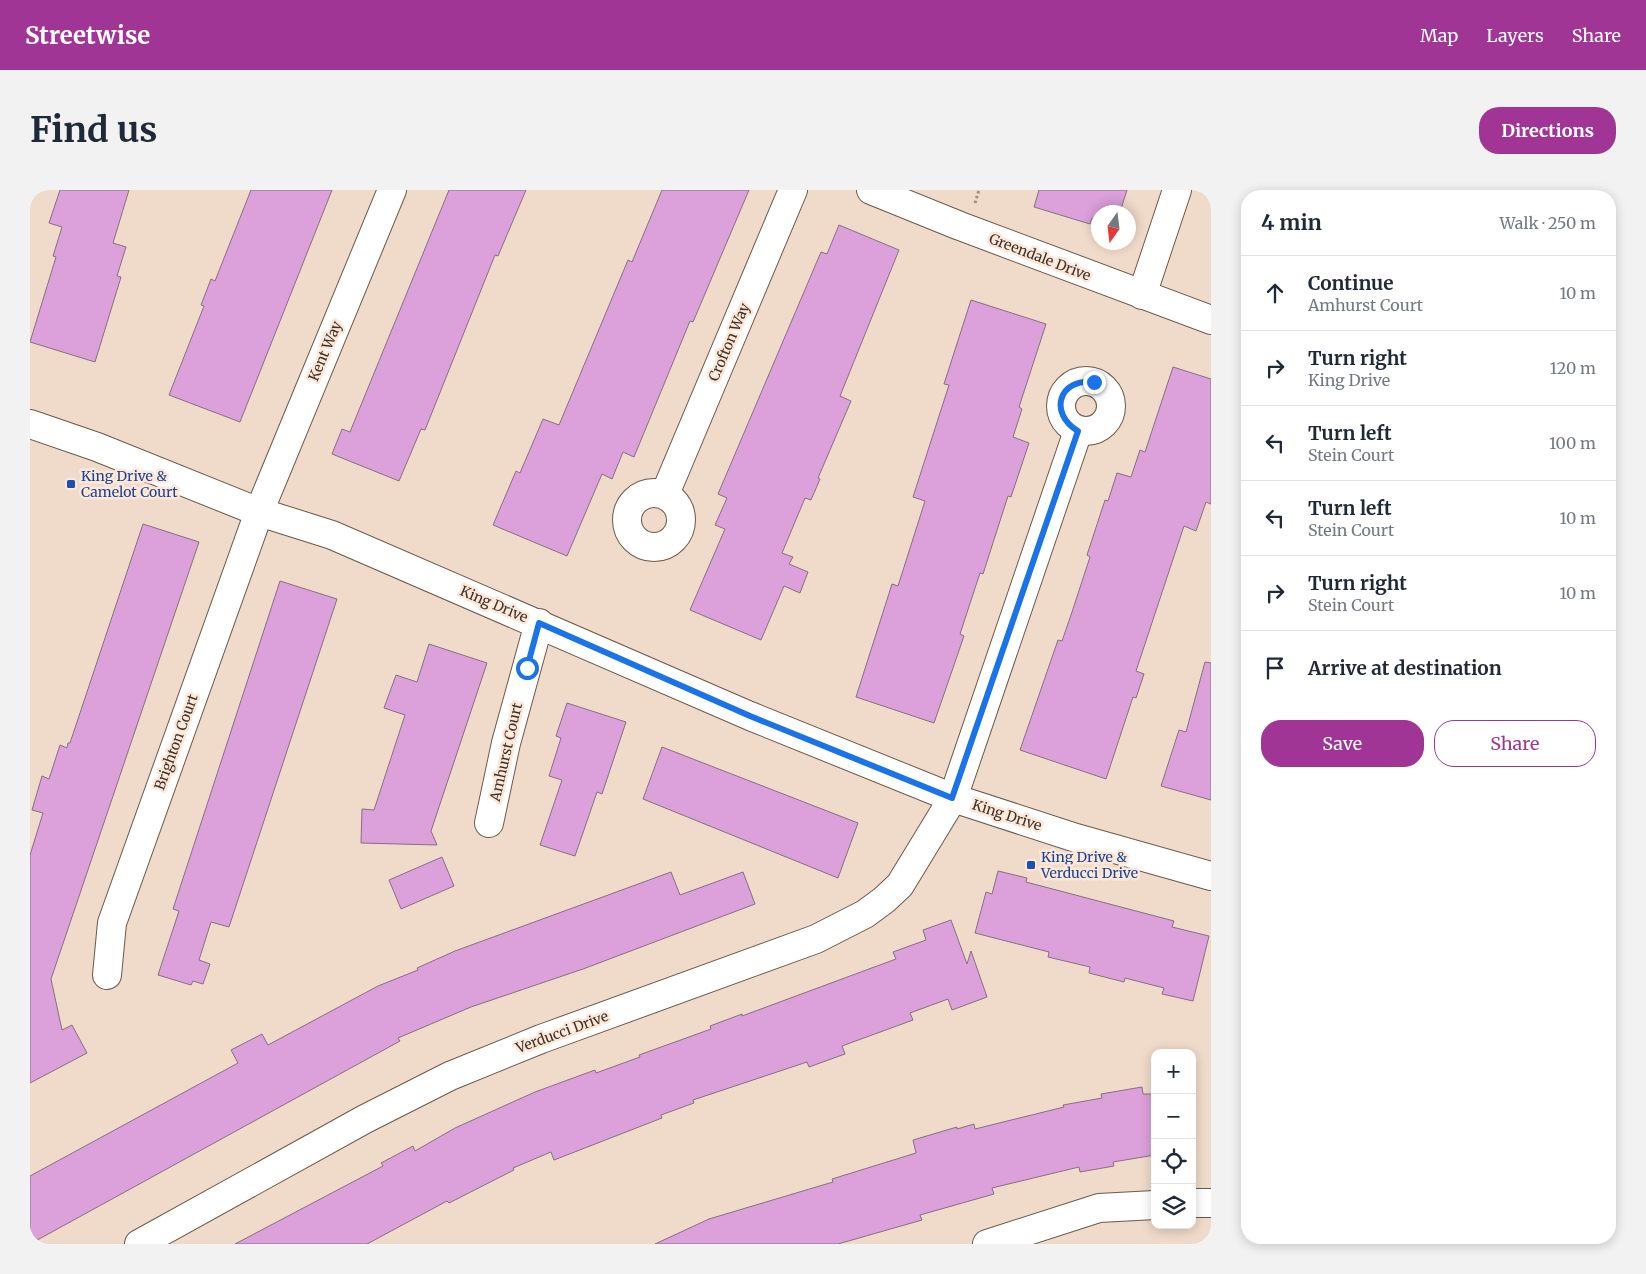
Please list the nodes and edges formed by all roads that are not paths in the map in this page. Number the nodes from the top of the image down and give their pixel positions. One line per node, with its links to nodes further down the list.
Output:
1 (392, 190): 10 (street, Kent Way)
2 (793, 190): 9 (street, Crofton Way)
3 (871, 190): 5 (street, Greendale Drive)
4 (1178, 190): 5 (street)
5 (1142, 296): 6 (street, Greendale Drive)
6 (1211, 320)
7 (30, 424): 10 (street, King Drive)
8 (1078, 431): 12 (street, Verducci Drive)
9 (665, 494)
10 (259, 512): 11 (street, King Drive); 15 (street, Brighton Court)
11 (539, 623): 12 (street, King Drive); 13 (street, Amhurst Court)
12 (952, 798): 14 (street, King Drive); 19 (street, Verducci Drive)
13 (490, 822)
14 (1211, 876)
15 (107, 976)
16 (1196, 1203): 17 (street)
17 (1211, 1203)
18 (1151, 1205): 20 (street)
19 (140, 1244)
20 (987, 1244)

